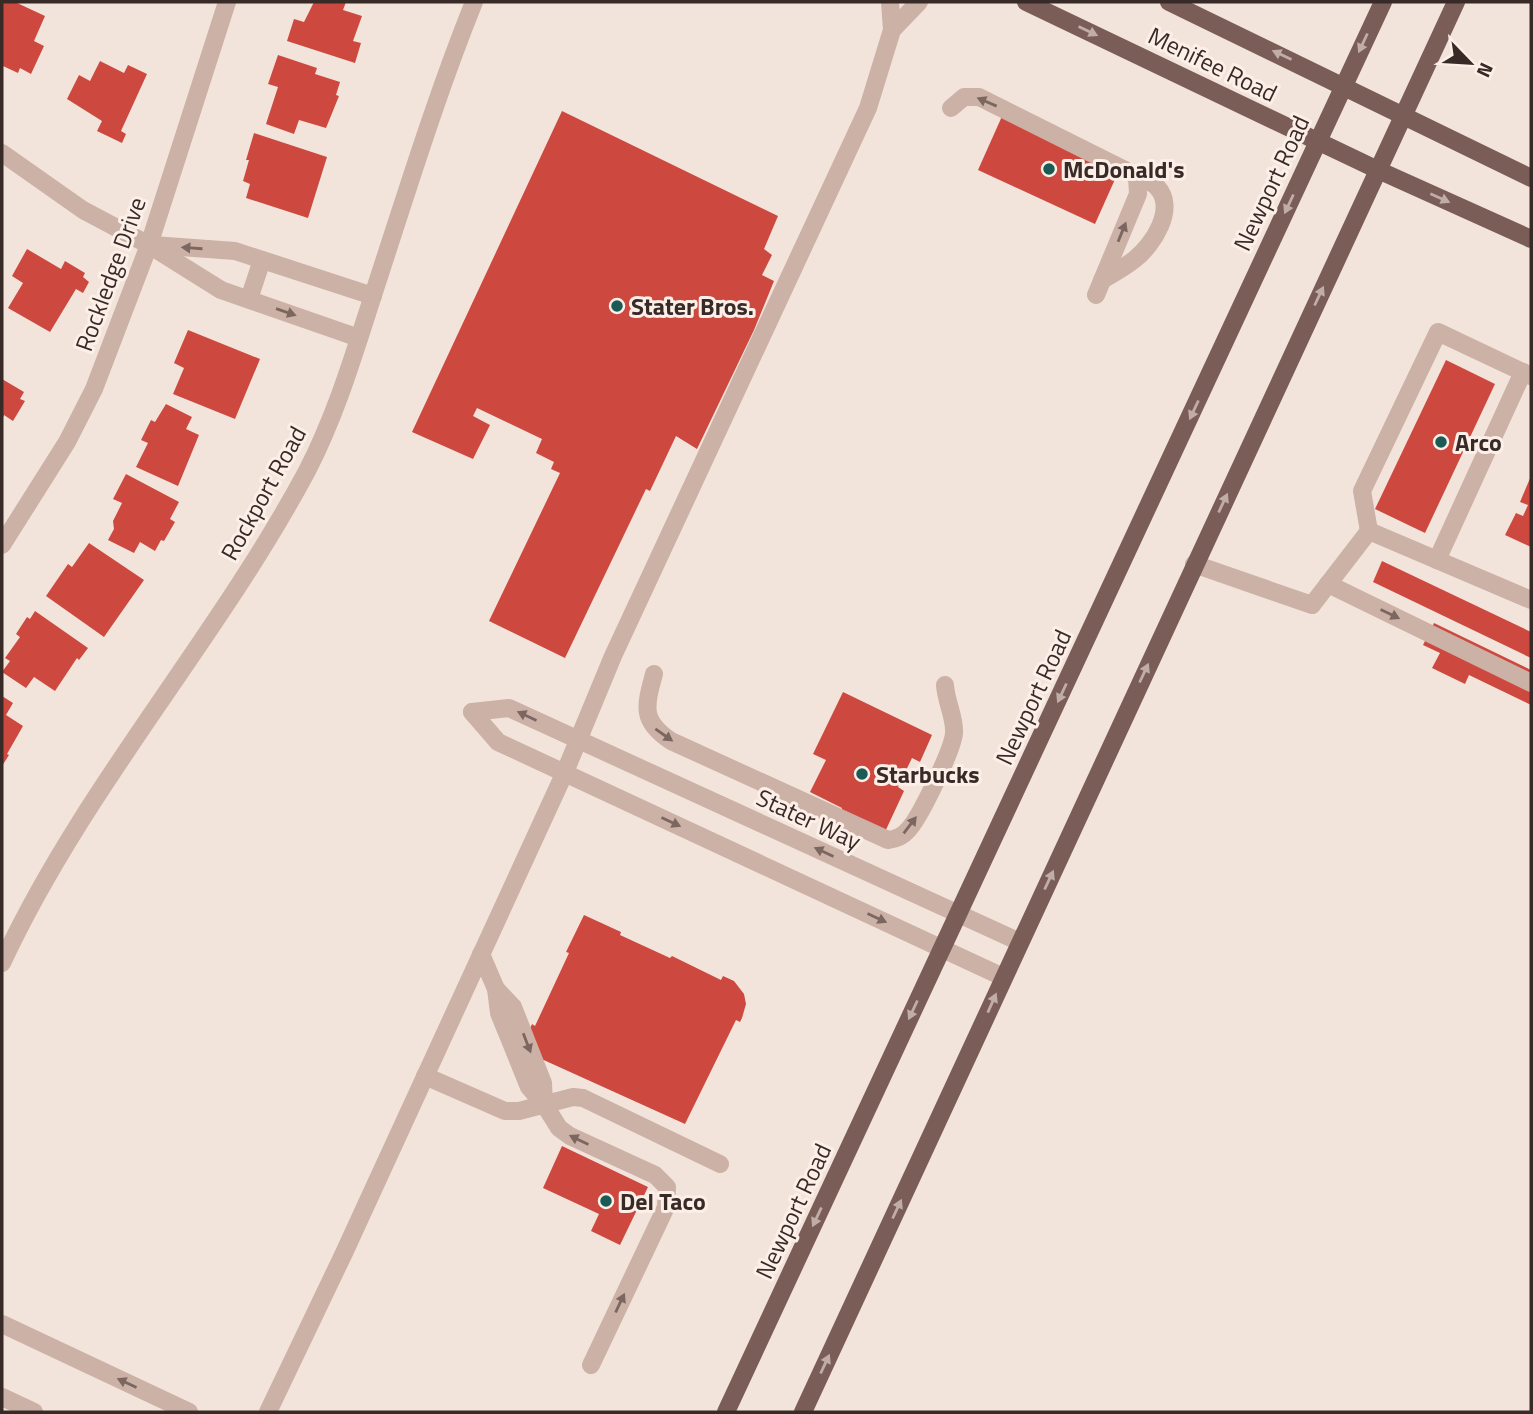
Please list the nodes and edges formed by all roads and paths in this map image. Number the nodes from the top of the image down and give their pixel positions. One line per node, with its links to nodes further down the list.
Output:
1 (227, 2): 19 (street, Rockledge Drive)
2 (474, 2): 21 (street, Rockport Road)
3 (890, 2): 9 (street)
4 (919, 2): 9 (street)
5 (1027, 2): 13 (main road, Menifee Road, one-way to 13)
6 (1169, 2): 10 (main road, Menifee Road, one-way to 6)
7 (1383, 2): 10 (main road, Newport Road, one-way to 10)
8 (1456, 2): 12 (main road)
9 (892, 30): 34 (street)
10 (1343, 84): 12 (main road, Menifee Road); 13 (main road, Newport Road)
11 (951, 108): 16 (street, one-way to 11)
12 (1404, 115): 15 (main road); 17 (main road, Menifee Road)
13 (1318, 142): 15 (main road, Menifee Road); 36 (main road, Newport Road, one-way to 36)
14 (2, 153): 19 (street)
15 (1378, 170): 18 (main road, Menifee Road, one-way to 18); 28 (main road, one-way to 15)
16 (1137, 176): 16 (street, one-way to 16)
17 (1531, 178)
18 (1531, 239)
19 (149, 245): 20 (street, one-way to 19); 22 (street); 26 (street, Rockledge Drive)
20 (262, 260): 21 (street); 22 (street)
21 (373, 296): 23 (street, Rockport Road)
22 (248, 299): 23 (street, one-way to 23)
23 (359, 338): 40 (street, Rockport Road)
24 (1527, 374): 25 (street); 27 (street)
25 (1369, 531): 27 (street); 29 (street)
26 (2, 545)
27 (1437, 560): 30 (street)
28 (1194, 564): 29 (street); 37 (main road, one-way to 28)
29 (1328, 584): 32 (street, one-way to 32)
30 (1531, 600)
31 (654, 674): 33 (street, one-way to 33)
32 (1531, 683)
33 (945, 685)
34 (579, 740): 35 (street); 35 (street, Stater Way, one-way to 35); 36 (street, Stater Way, one-way to 34)
35 (565, 772): 38 (street, one-way to 38); 39 (street)
36 (959, 914): 37 (street, Stater Way); 38 (main road, Newport Road)
37 (1020, 942): 41 (main road)
38 (942, 949): 41 (street); 51 (main road, Newport Road, one-way to 51)
39 (481, 954): 42 (street); 43 (street, one-way to 43)
40 (2, 963)
41 (1003, 977): 52 (main road, one-way to 41)
42 (425, 1076): 43 (street); 50 (street)
43 (544, 1104): 44 (street); 46 (street, one-way to 43)
44 (720, 1164)
45 (2, 1324): 49 (street, one-way to 45)
46 (591, 1365)
47 (2, 1397): 48 (street)
48 (34, 1412)
49 (189, 1412)
50 (268, 1412)
51 (726, 1412)
52 (803, 1412)

